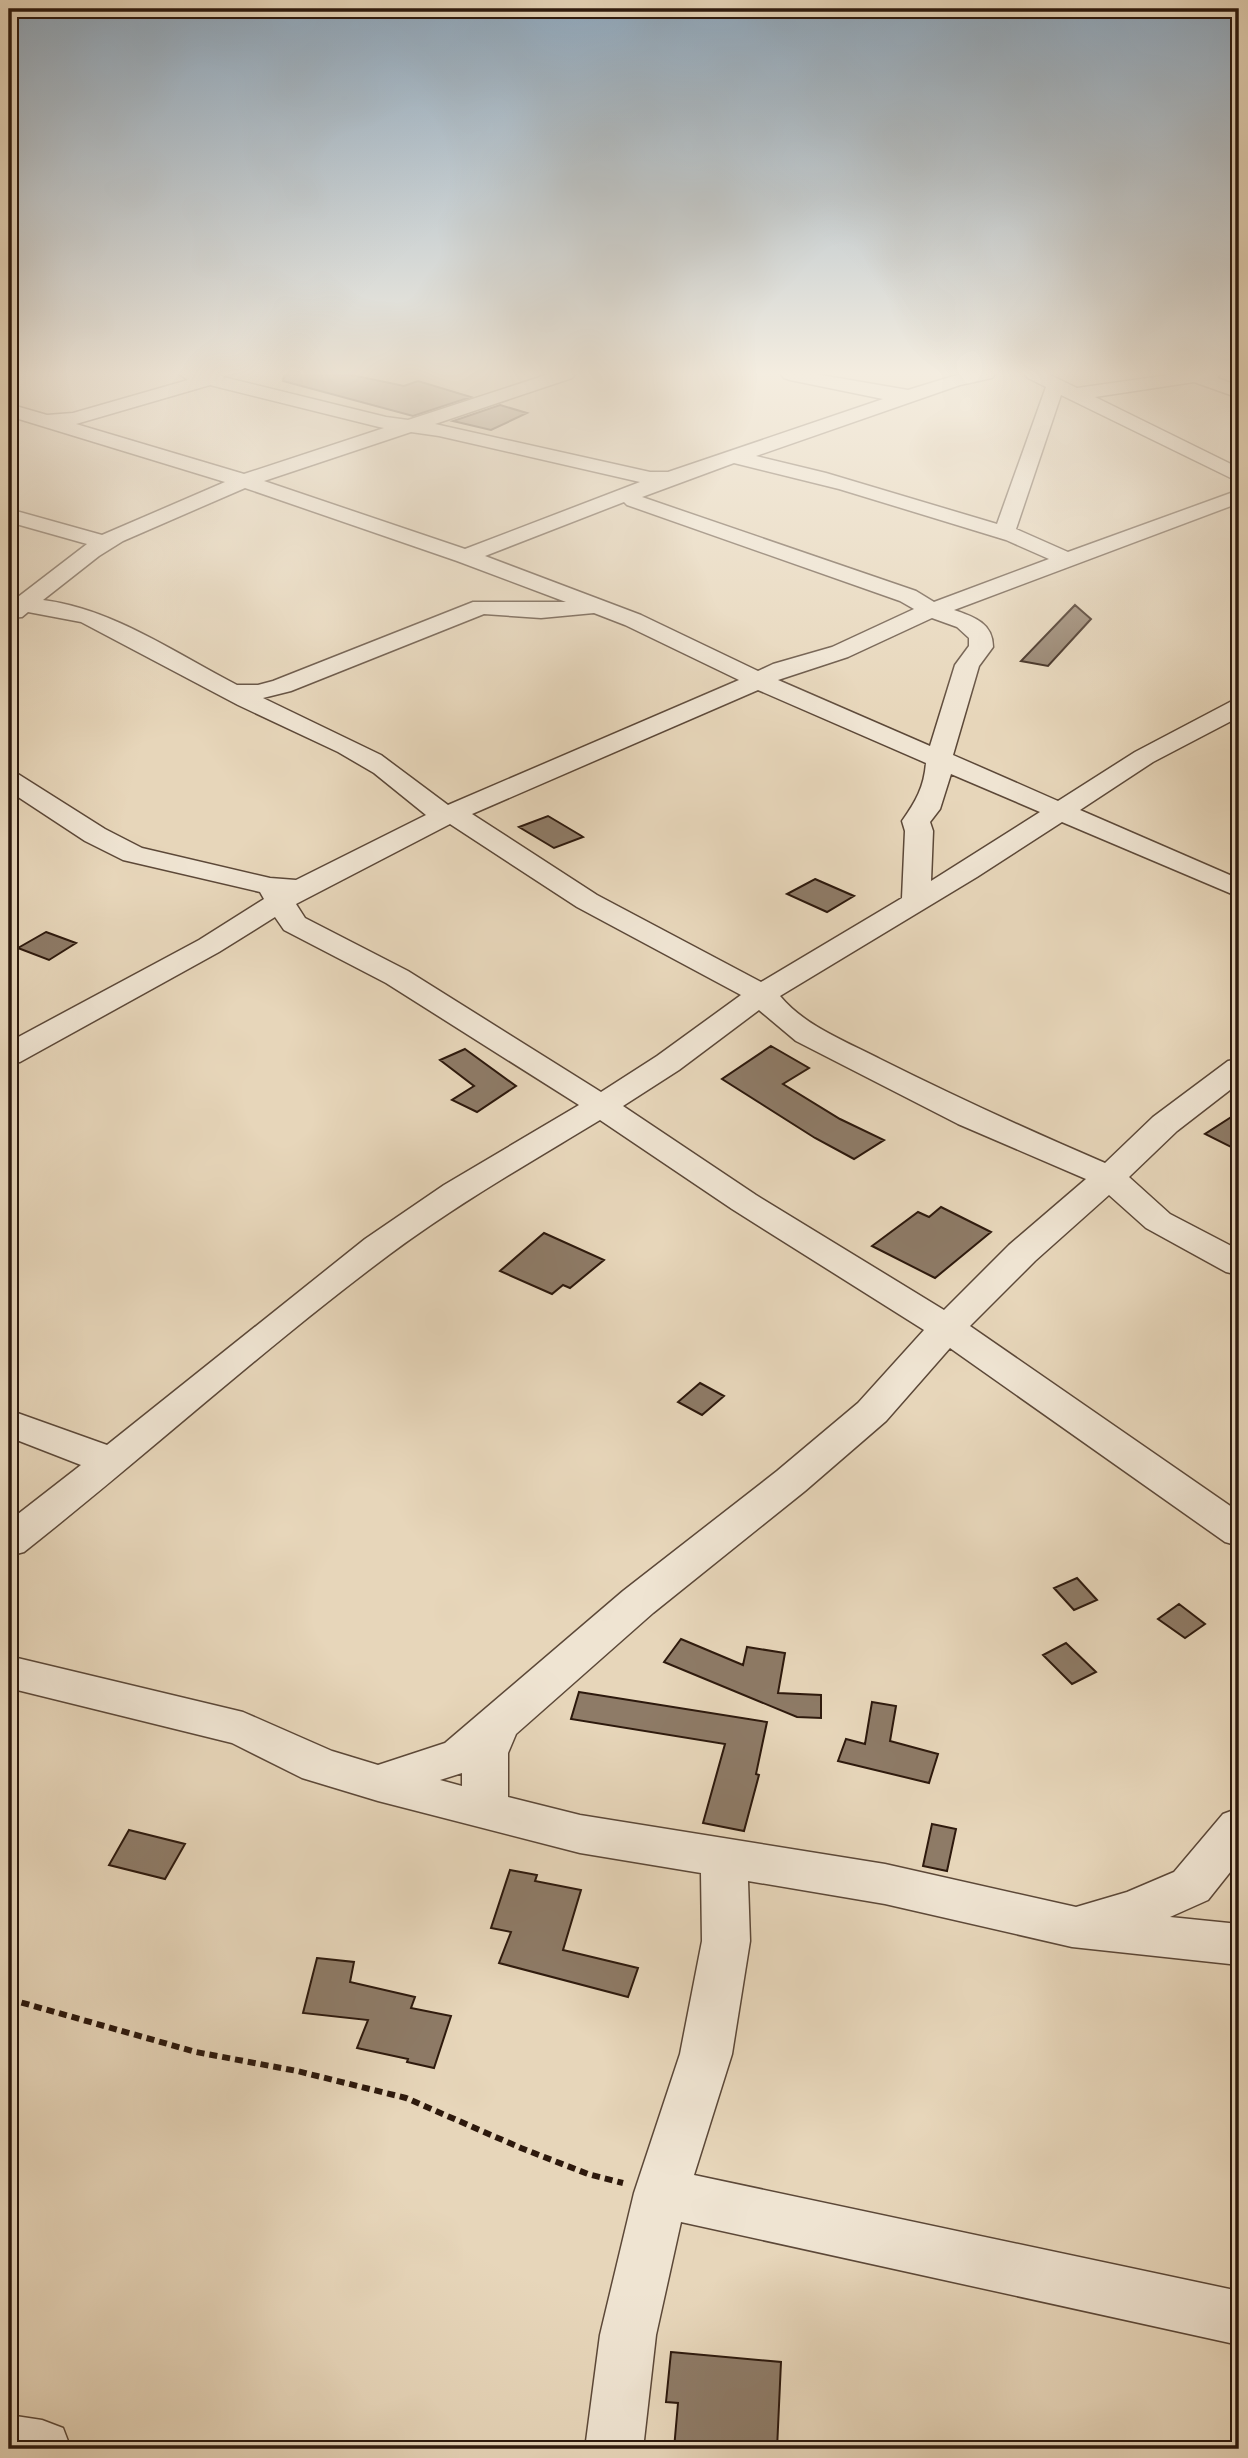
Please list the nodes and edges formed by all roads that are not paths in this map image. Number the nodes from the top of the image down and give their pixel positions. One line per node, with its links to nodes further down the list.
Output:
1 (226, 489): 10 (street)
2 (267, 489): 11 (street)
3 (638, 489): 11 (street)
4 (643, 489): 16 (street)
5 (858, 489): 9 (street)
6 (1019, 489): 9 (street)
7 (1239, 491): 12 (street)
8 (9, 515): 10 (street)
9 (1004, 534): 12 (street)
10 (103, 542): 15 (street)
11 (465, 556): 14 (street)
12 (1061, 556): 13 (street)
13 (985, 592): 16 (street); 17 (street)
14 (599, 607): 18 (street); 19 (street)
15 (14, 608): 19 (street)
16 (933, 610): 17 (street); 18 (street)
17 (974, 625): 21 (street)
18 (757, 680): 21 (street); 23 (street)
19 (236, 692): 23 (street)
20 (1239, 706): 24 (street)
21 (939, 759): 24 (street); 26 (street)
22 (9, 780): 27 (street)
23 (433, 809): 27 (street); 28 (street)
24 (1057, 812): 25 (street); 26 (street)
25 (1239, 889)
26 (916, 902): 28 (street)
27 (280, 904): 29 (street); 31 (street)
28 (762, 994): 31 (street); 32 (street)
29 (9, 1055)
30 (1239, 1068): 32 (street)
31 (601, 1106): 34 (street); 36 (street)
32 (1109, 1177): 33 (street); 34 (street)
33 (1239, 1264)
34 (947, 1328): 37 (street); 40 (street)
35 (9, 1423): 36 (street)
36 (112, 1462): 38 (street)
37 (1239, 1532)
38 (9, 1542)
39 (9, 1672): 41 (street)
40 (498, 1722): 41 (street); 42 (street)
41 (378, 1783): 42 (street)
42 (485, 1810): 44 (street)
43 (1239, 1827): 45 (street)
44 (724, 1858): 45 (street); 47 (street)
45 (1072, 1927): 46 (street)
46 (1239, 1944)
47 (661, 2193): 48 (street); 51 (street)
48 (1239, 2318)
49 (9, 2444): 50 (street)
50 (42, 2449)
51 (614, 2449)

